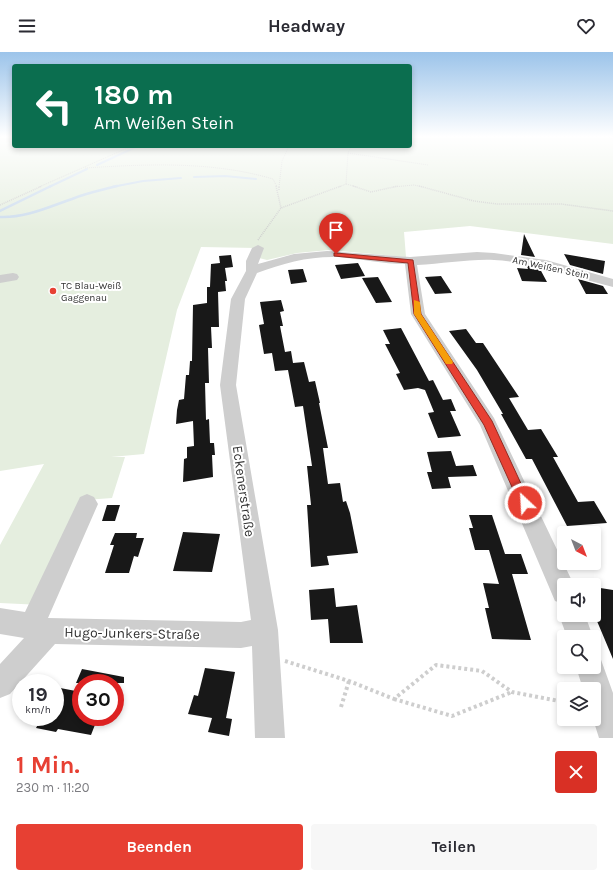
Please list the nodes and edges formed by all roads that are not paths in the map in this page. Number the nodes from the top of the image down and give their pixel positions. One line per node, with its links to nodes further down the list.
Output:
1 (258, 248): 3 (street, Eckenerstraße)
2 (411, 262): 3 (street, Am Weißen Stein); 6 (street, Am Weißen Stein); 8 (street)
3 (252, 271): 11 (street, Eckenerstraße)
4 (13, 277): 5 (street)
5 (0, 279)
6 (613, 283)
7 (87, 504): 10 (street)
8 (558, 578)
9 (0, 622): 10 (street, Hugo-Junkers-Straße)
10 (40, 629): 11 (street, Hugo-Junkers-Straße); 13 (street)
11 (264, 630): 15 (street, Eckenerstraße)
12 (592, 674): 14 (street)
13 (0, 684)
14 (613, 736)
15 (270, 738)

